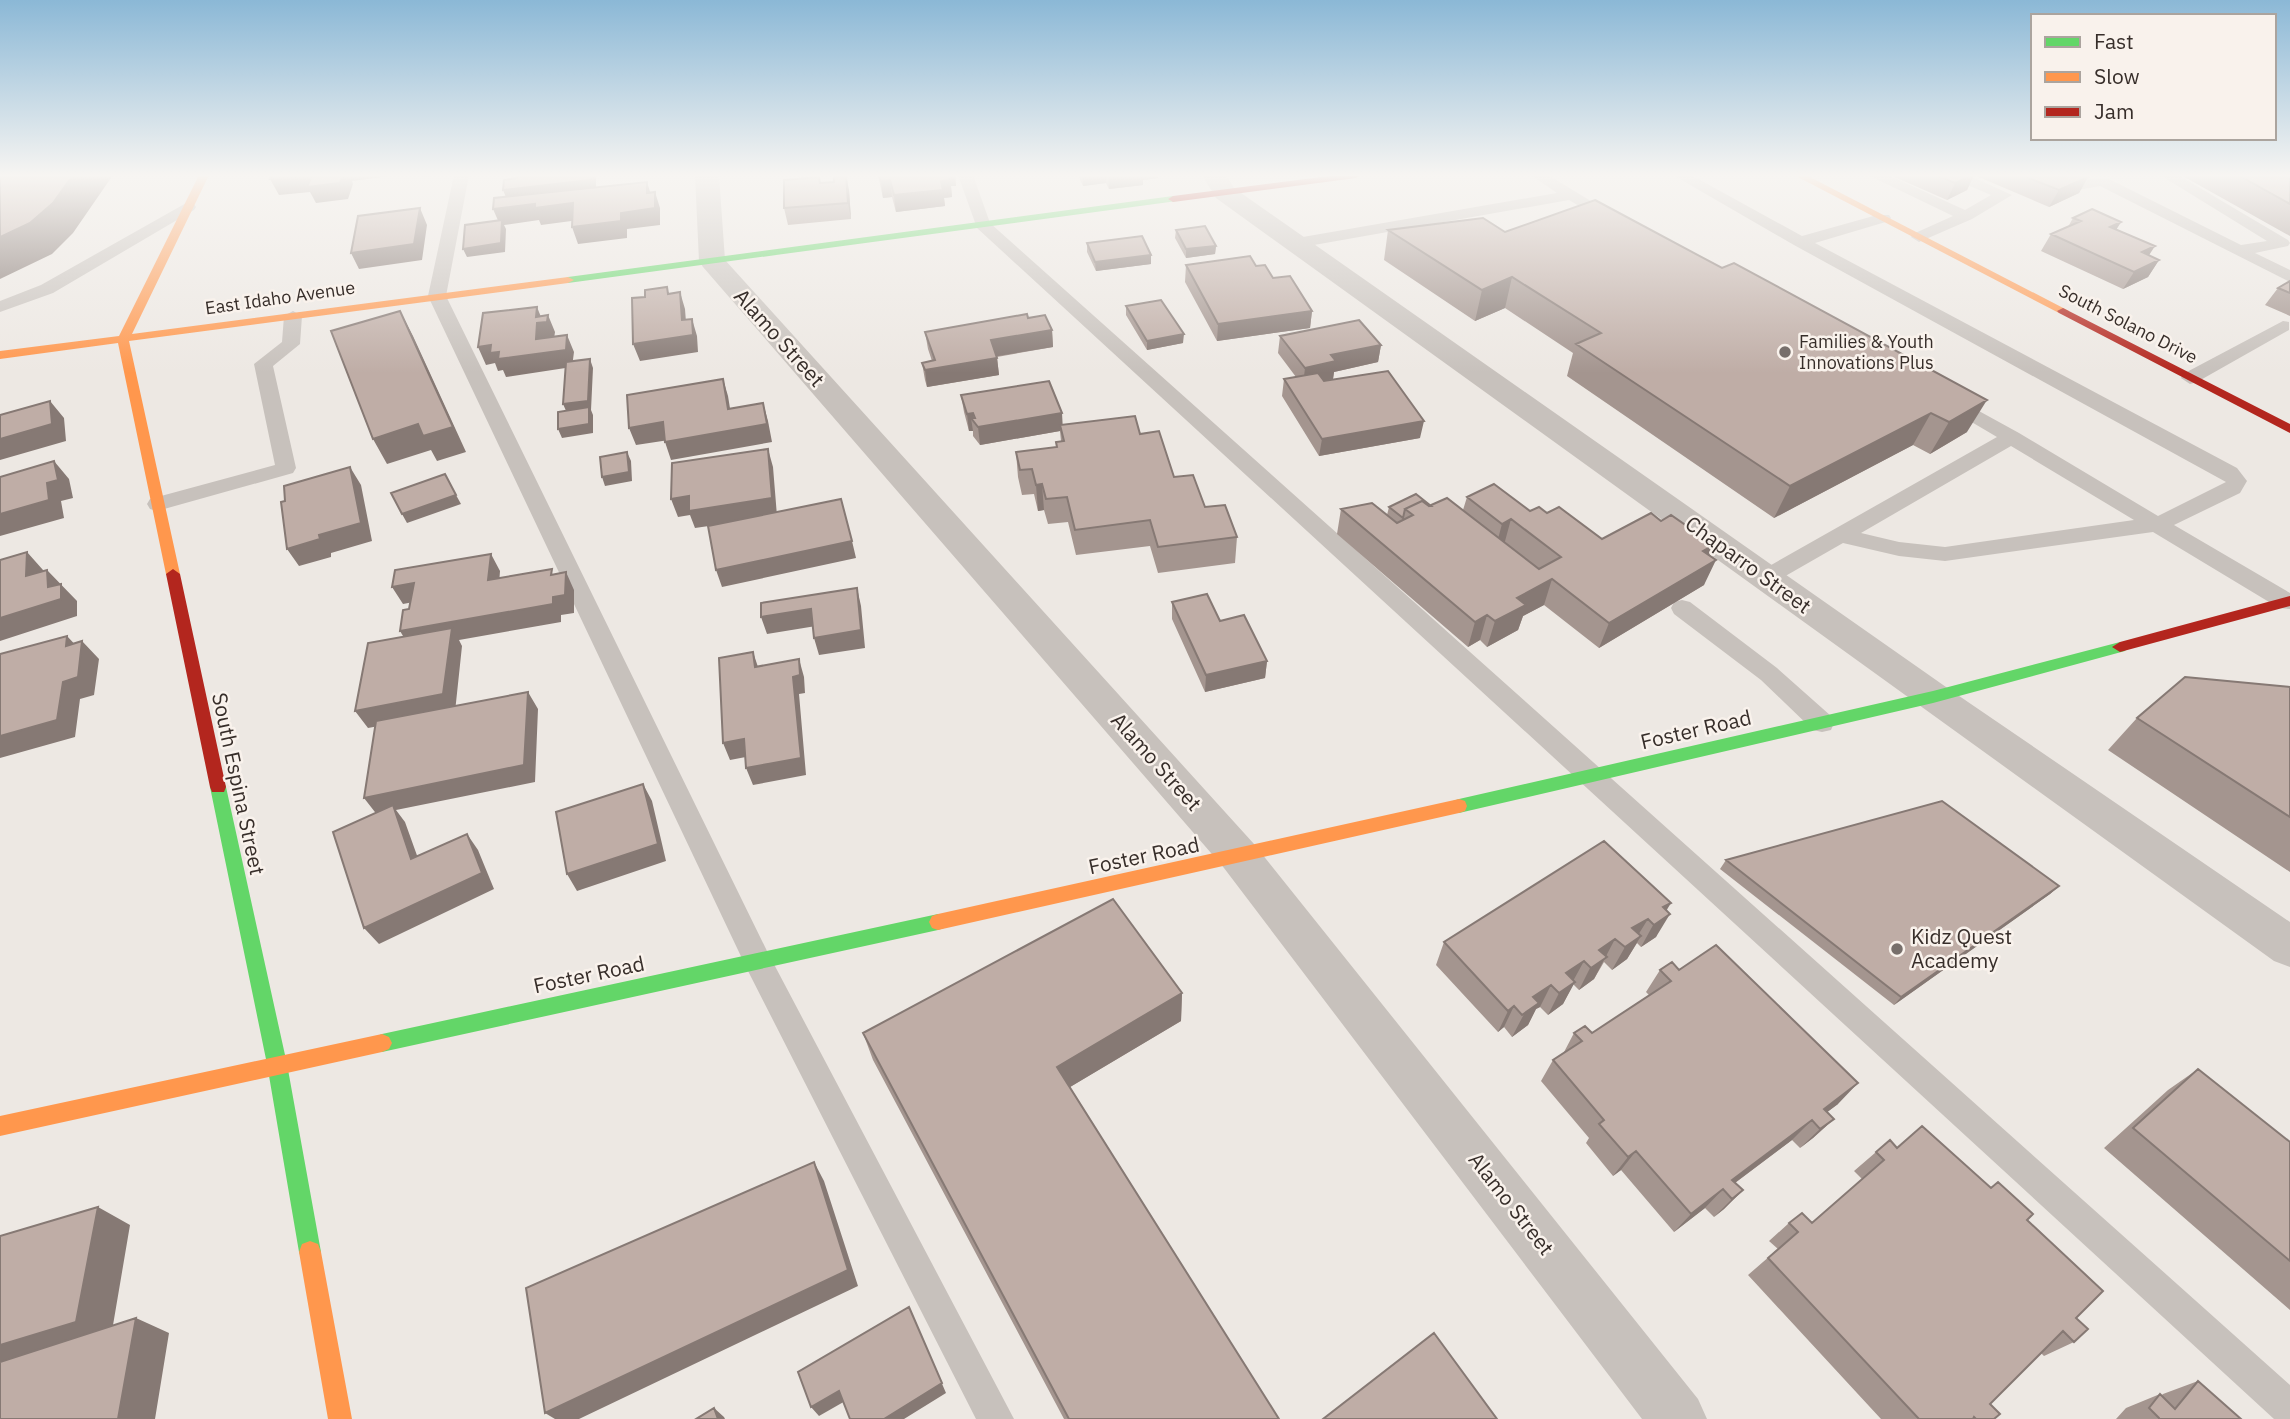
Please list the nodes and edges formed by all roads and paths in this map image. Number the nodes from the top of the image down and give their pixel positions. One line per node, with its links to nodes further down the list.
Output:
1 (129, 241): 17 (lane)
2 (171, 241): 20 (street)
3 (448, 241): 16 (lane)
4 (711, 241): 14 (street)
5 (861, 241): 14 (street, East Idaho Avenue)
6 (1001, 241): 34 (lane)
7 (1307, 241): 12 (lane)
8 (1927, 241): 22 (street, South Solano Drive)
9 (2218, 241): 13 (lane)
10 (2279, 241): 13 (lane)
11 (1800, 242): 27 (lane)
12 (1297, 243): 29 (street, Chaparro Street)
13 (2237, 251): 15 (lane)
14 (712, 261): 16 (street, East Idaho Avenue); 35 (street, Alamo Street)
15 (2290, 277)
16 (437, 296): 18 (street, East Idaho Avenue); 37 (lane)
17 (0, 306)
18 (293, 316): 20 (street, East Idaho Avenue); 26 (lane)
19 (2283, 326): 22 (lane)
20 (123, 340): 21 (street, East Idaho Avenue); 26 (street, South Espina Street)
21 (0, 355)
22 (2190, 378): 24 (street, South Solano Drive)
23 (1928, 389): 25 (lane)
24 (2290, 429)
25 (2012, 438): 27 (lane); 28 (lane)
26 (157, 504): 38 (street, South Espina Street)
27 (2158, 524): 28 (lane); 30 (lane)
28 (1840, 535): 29 (lane)
29 (1765, 578): 32 (street, Chaparro Street)
30 (2289, 602): 32 (street, Foster Road)
31 (1682, 608): 33 (lane)
32 (1933, 697): 33 (street, Foster Road); 36 (street, Chaparro Street)
33 (1822, 723): 34 (street, Foster Road)
34 (1589, 776): 35 (street, Foster Road); 40 (lane)
35 (1240, 856): 37 (street, Foster Road); 43 (street, Alamo Street)
36 (2290, 947)
37 (757, 960): 38 (street, Foster Road); 42 (lane)
38 (276, 1064): 39 (street, Foster Road); 41 (street, South Espina Street)
39 (0, 1126)
40 (2290, 1409)
41 (340, 1419)
42 (996, 1419)
43 (1678, 1419)

